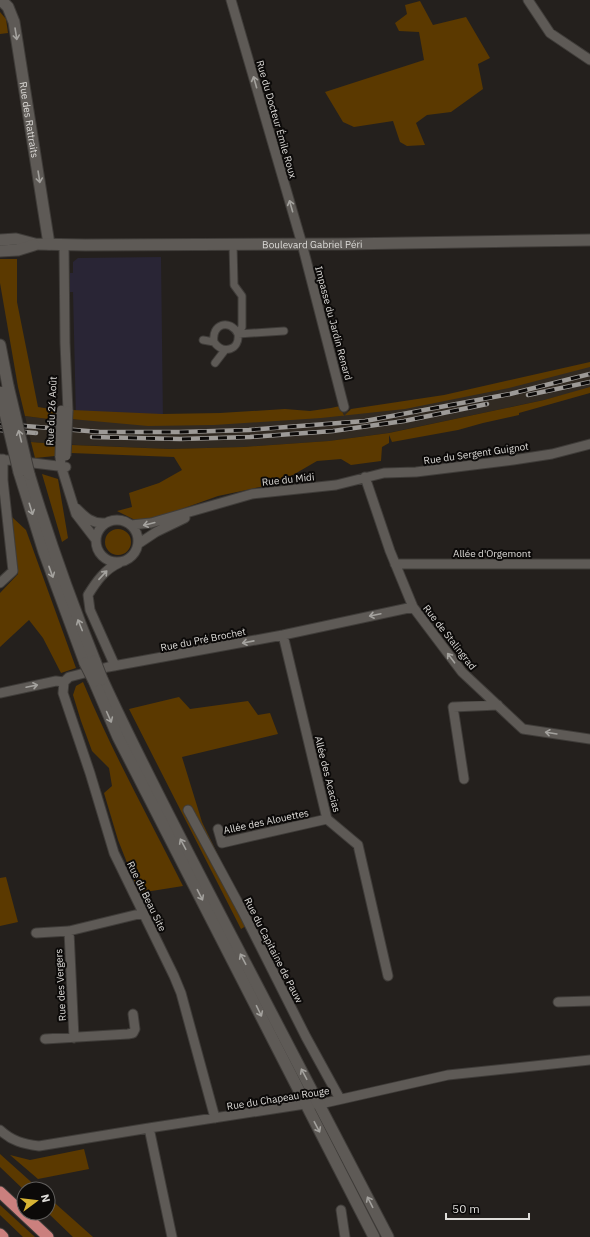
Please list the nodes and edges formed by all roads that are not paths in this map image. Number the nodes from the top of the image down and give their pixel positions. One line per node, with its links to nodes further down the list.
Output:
1 (1, 0): 8 (main road, Rue des Rattraits, one-way to 8)
2 (231, 0): 10 (street, Rue du Docteur Émile Roux, one-way to 2)
3 (528, 0): 4 (street)
4 (590, 60)
5 (0, 240): 7 (main road, Boulevard Gabriel Péri)
6 (590, 240): 10 (main road, Boulevard Gabriel Péri)
7 (35, 244): 8 (main road, Boulevard Gabriel Péri); 12 (main road, Boulevard Gabriel Péri)
8 (49, 244): 11 (main road, Boulevard Gabriel Péri)
9 (233, 244): 10 (main road, Boulevard Gabriel Péri); 11 (main road, Boulevard Gabriel Péri); 14 (street)
10 (302, 244): 21 (street, Impasse du Jardin Renard)
11 (64, 245): 24 (street, Rue du 26 Août, bridge)
12 (0, 251)
13 (284, 331): 14 (street)
14 (238, 334): 16 (street); 18 (street)
15 (203, 340): 16 (street)
16 (214, 342): 18 (street)
17 (0, 345): 20 (main road)
18 (225, 350): 19 (street)
19 (215, 363)
20 (4, 389): 40 (main road, bridge)
21 (344, 407)
22 (590, 444): 25 (street, Rue du Sergent Guignot)
23 (1, 459): 24 (street); 26 (street)
24 (63, 466): 28 (street, Rue du 26 Août)
25 (365, 477): 27 (street, Rue du Midi); 34 (street, Rue de Stalingrad)
26 (1, 480): 36 (street)
27 (214, 505): 30 (street, Rue du Midi, one-way to 30); 32 (street, Rue du Midi)
28 (72, 506): 29 (street); 31 (street, Rue du 26 Août)
29 (105, 523): 30 (street); 31 (street)
30 (131, 526): 32 (street)
31 (96, 540): 33 (street)
32 (138, 544): 33 (street)
33 (122, 562): 39 (street, one-way to 33)
34 (395, 564): 35 (street, Allée d'Orgemont); 37 (street, Rue de Stalingrad)
35 (590, 564)
36 (0, 583)
37 (413, 607): 38 (street, Rue du Pré Brochet, one-way to 38); 43 (street, Rue de Stalingrad, one-way to 37)
38 (283, 635): 39 (street, Rue du Pré Brochet, one-way to 39); 47 (street, Allée des Acacias)
39 (115, 666): 41 (street, Rue du Pré Brochet)
40 (98, 680): 60 (main road, one-way to 60); 61 (main road, one-way to 40)
41 (64, 682): 42 (street, Rue du Pré Brochet, one-way to 41); 49 (street, Rue du Beau Site)
42 (0, 692)
43 (498, 705): 44 (street, Rue de Stalingrad, one-way to 43); 45 (street)
44 (590, 739)
45 (464, 779)
46 (188, 810): 59 (street, Rue du Capitaine de Pauw)
47 (327, 819): 48 (street, Allée des Alouettes); 52 (street, Allée des Acacias)
48 (218, 829)
49 (143, 913): 50 (street); 62 (street, Rue du Beau Site)
50 (69, 931): 51 (street); 56 (street, Rue des Vergers)
51 (36, 933)
52 (388, 976)
53 (590, 1001): 54 (street)
54 (558, 1002)
55 (133, 1014): 56 (street)
56 (74, 1038): 57 (street)
57 (45, 1039)
58 (590, 1060): 59 (street, Rue du Chapeau Rouge)
59 (340, 1099): 61 (street, Rue du Chapeau Rouge)
60 (305, 1104): 61 (street, Rue du Chapeau Rouge); 62 (street, Rue du Chapeau Rouge); 72 (main road, one-way to 72)
61 (320, 1104): 73 (main road, one-way to 61)
62 (215, 1118): 63 (street, Rue du Chapeau Rouge)
63 (149, 1128): 64 (street, Rue du Chapeau Rouge); 70 (street)
64 (0, 1130)
65 (0, 1192): 69 (highway)
66 (341, 1210): 71 (street)
67 (0, 1234): 68 (highway)
68 (3, 1237)
69 (48, 1237)
70 (172, 1237)
71 (345, 1237)
72 (374, 1237)
73 (388, 1237)

